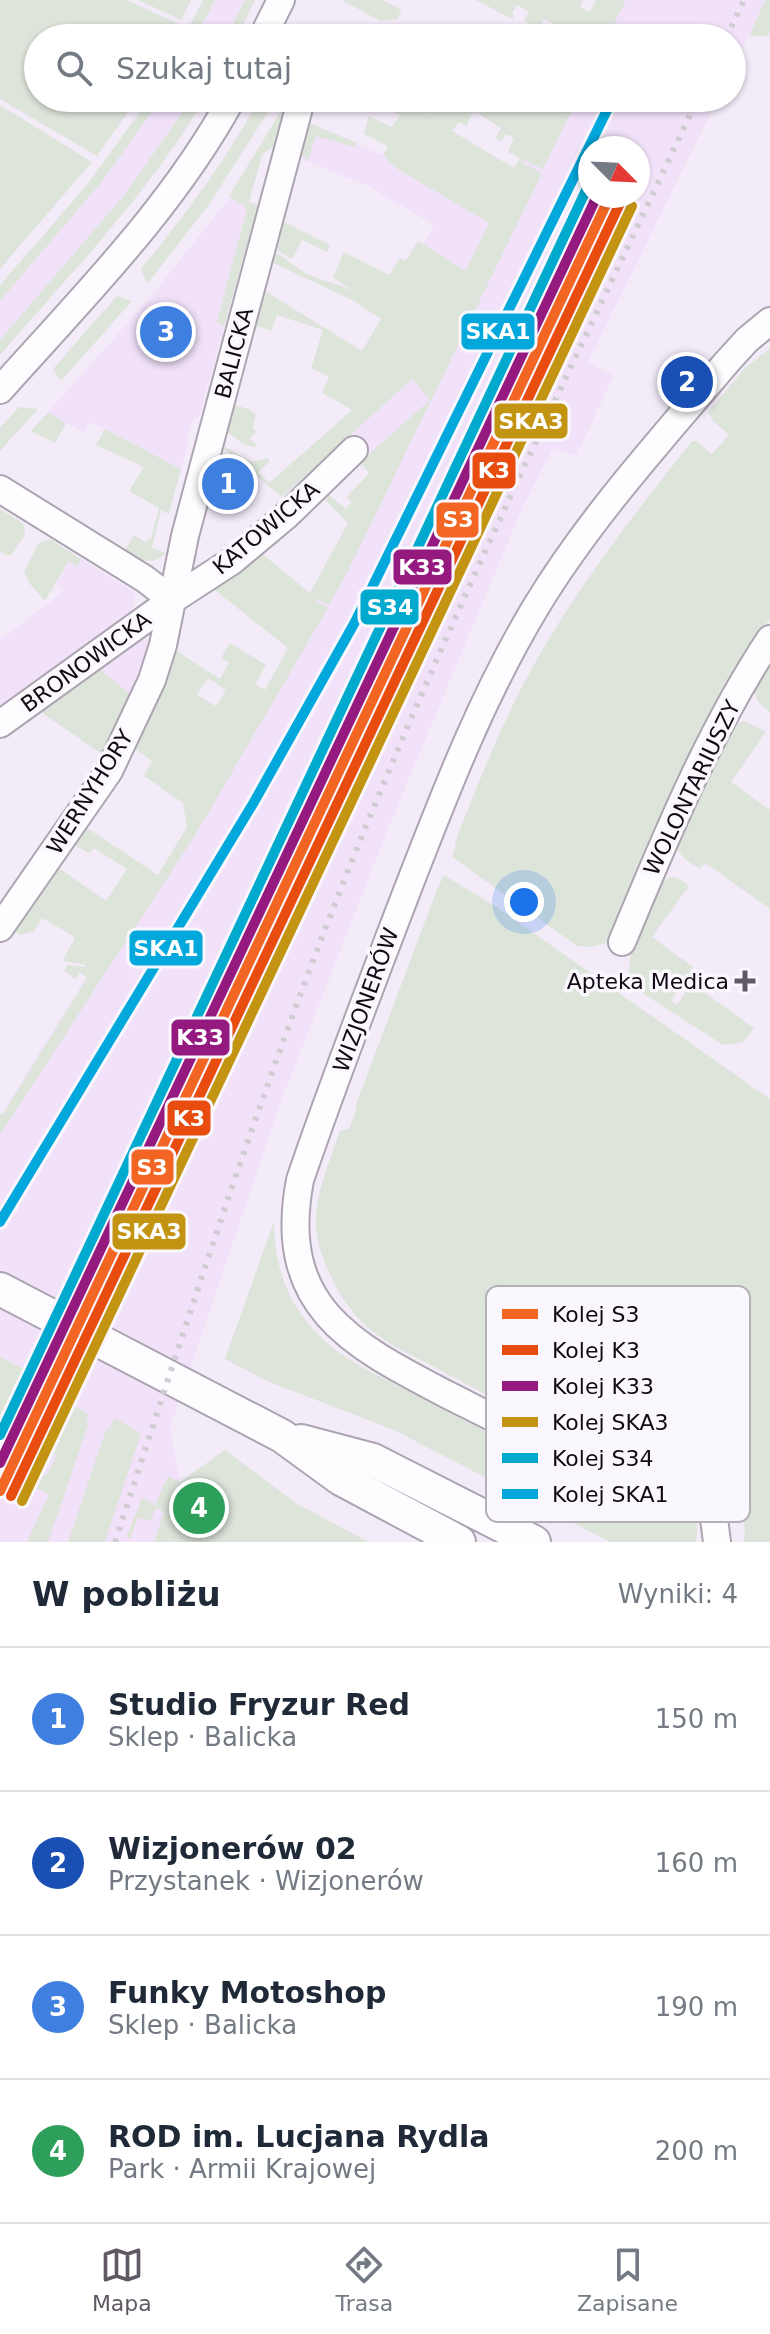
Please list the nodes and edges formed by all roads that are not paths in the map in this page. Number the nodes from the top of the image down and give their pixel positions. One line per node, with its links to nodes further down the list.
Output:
1 (281, 0): 2 (street)
2 (269, 24)
3 (223, 112): 6 (street)
4 (298, 112): 9 (street, BALICKA)
5 (770, 321): 15 (street, WIZJONERÓW)
6 (0, 390)
7 (354, 450): 9 (street, KATOWICKA)
8 (0, 489): 9 (street)
9 (172, 600): 11 (street, BRONOWICKA); 12 (street, WERNYHORY)
10 (770, 639): 13 (street, WOLONTARIUSZY)
11 (0, 724)
12 (0, 928)
13 (622, 942)
14 (0, 1289): 16 (main road)
15 (486, 1413)
16 (282, 1436): 17 (main road); 19 (main road)
17 (486, 1518)
18 (495, 1522): 20 (main road)
19 (459, 1542)
20 (534, 1542)

